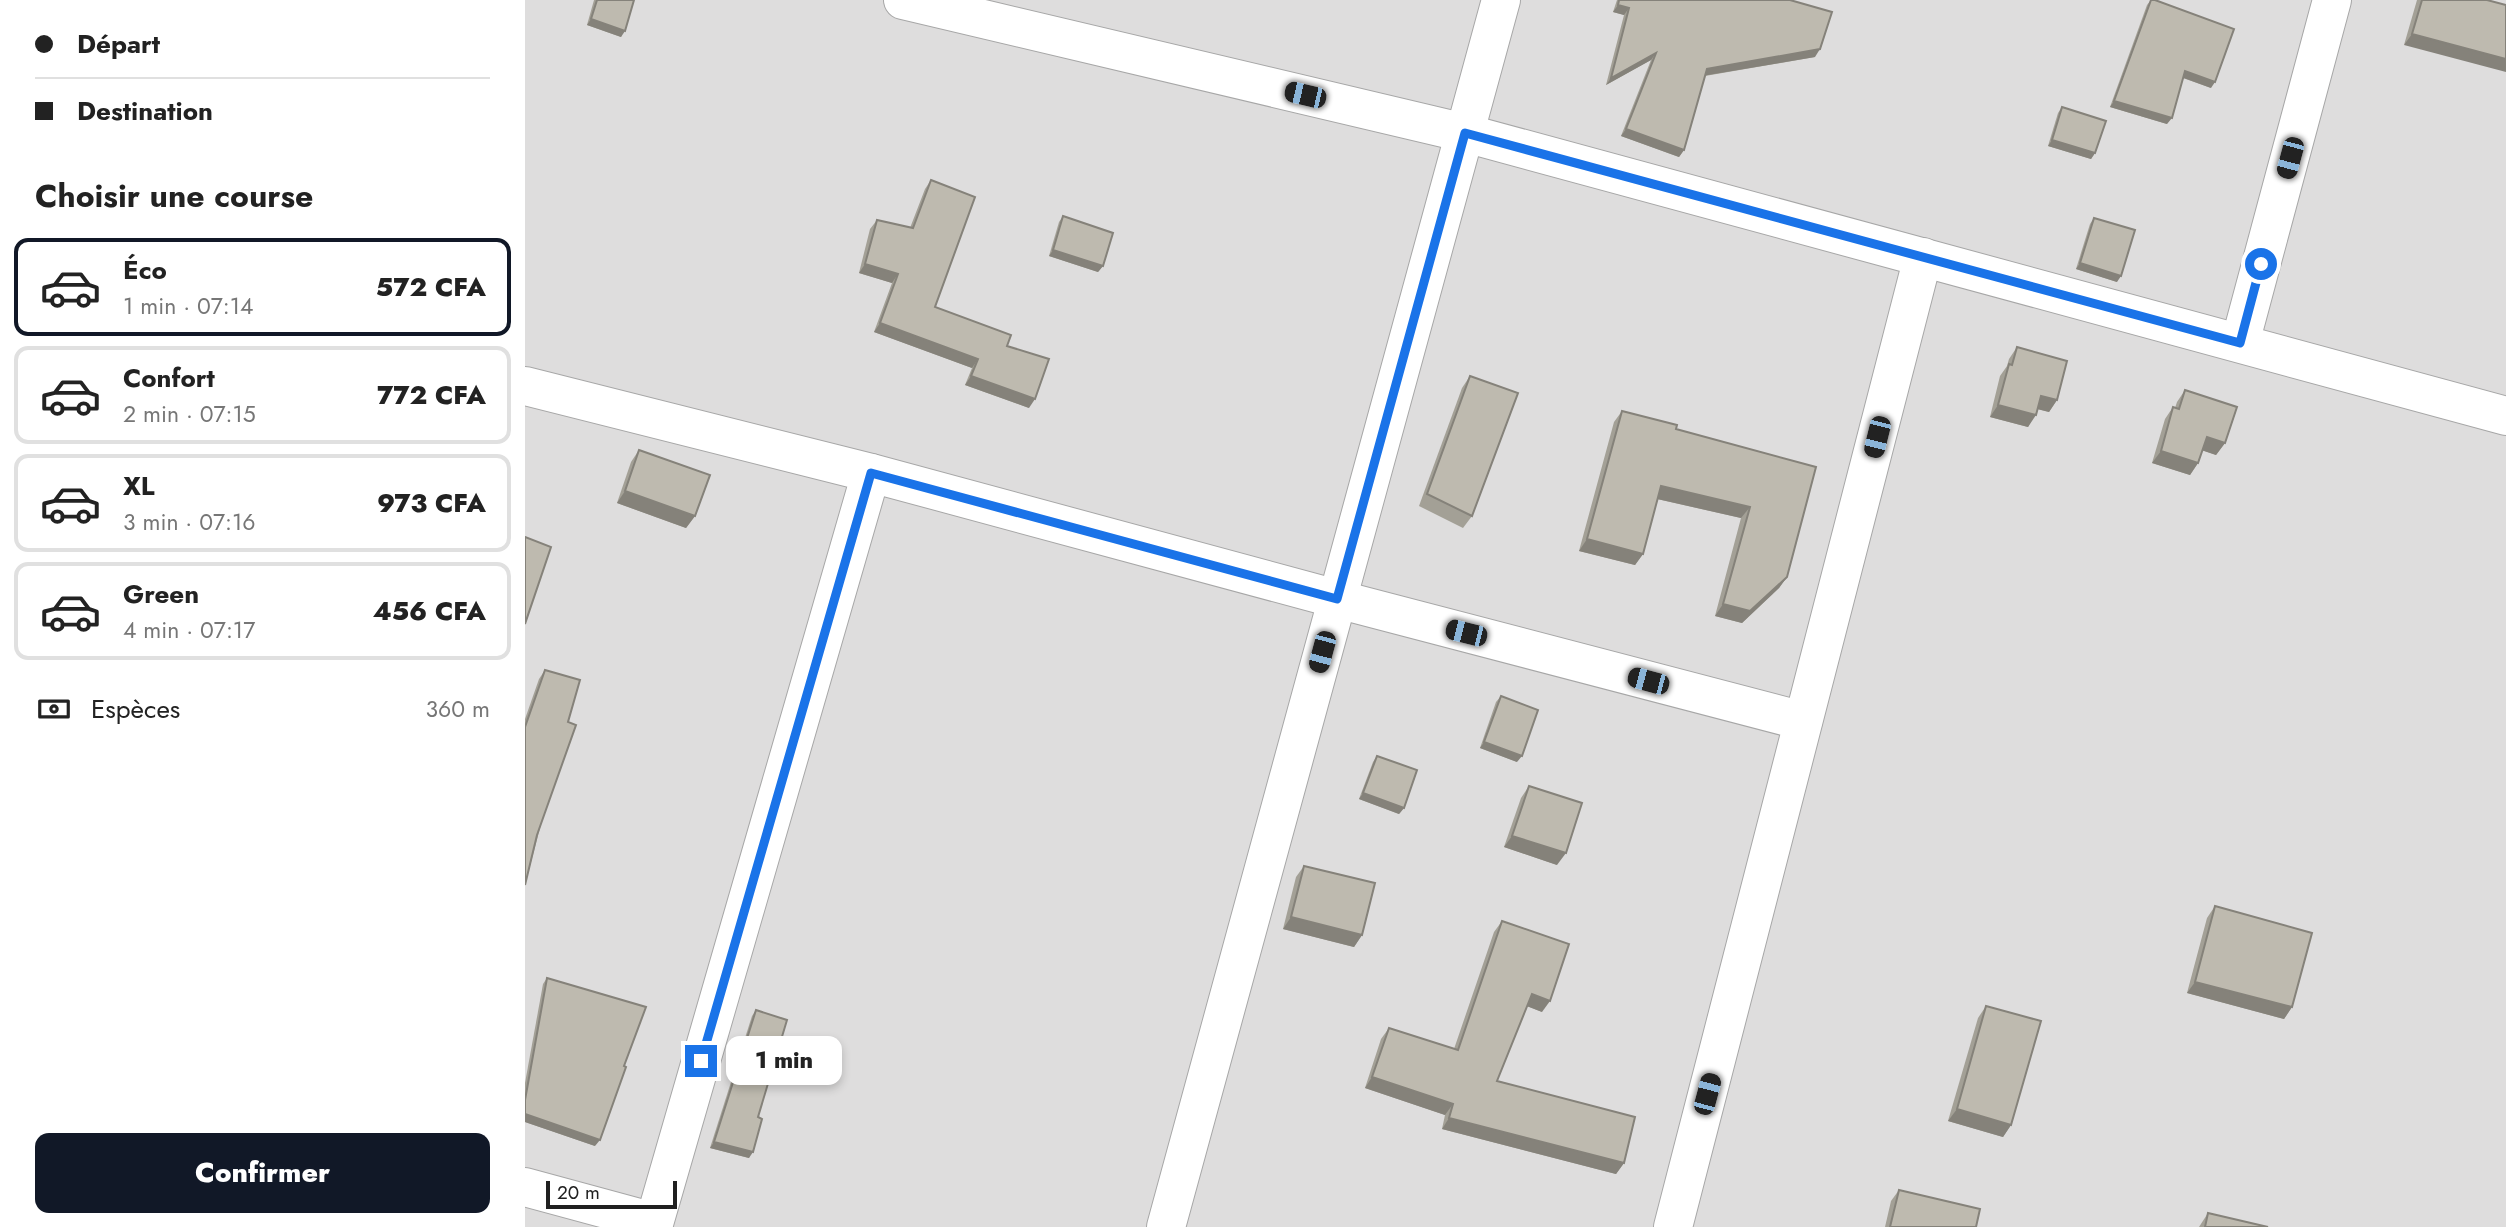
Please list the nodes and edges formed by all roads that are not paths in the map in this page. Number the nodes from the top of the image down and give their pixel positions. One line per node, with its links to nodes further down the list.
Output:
1 (903, 0): 4 (street)
2 (1501, 0): 4 (street)
3 (2332, 0): 6 (street)
4 (1465, 133): 5 (street); 10 (street)
5 (1923, 257): 6 (street); 11 (street)
6 (2240, 343): 8 (street)
7 (525, 386): 9 (street)
8 (2506, 416)
9 (871, 473): 10 (street); 13 (street)
10 (1337, 599): 11 (street); 14 (street)
11 (1803, 721): 15 (street)
12 (525, 1186): 13 (street)
13 (654, 1224)
14 (1166, 1227)
15 (1673, 1227)

